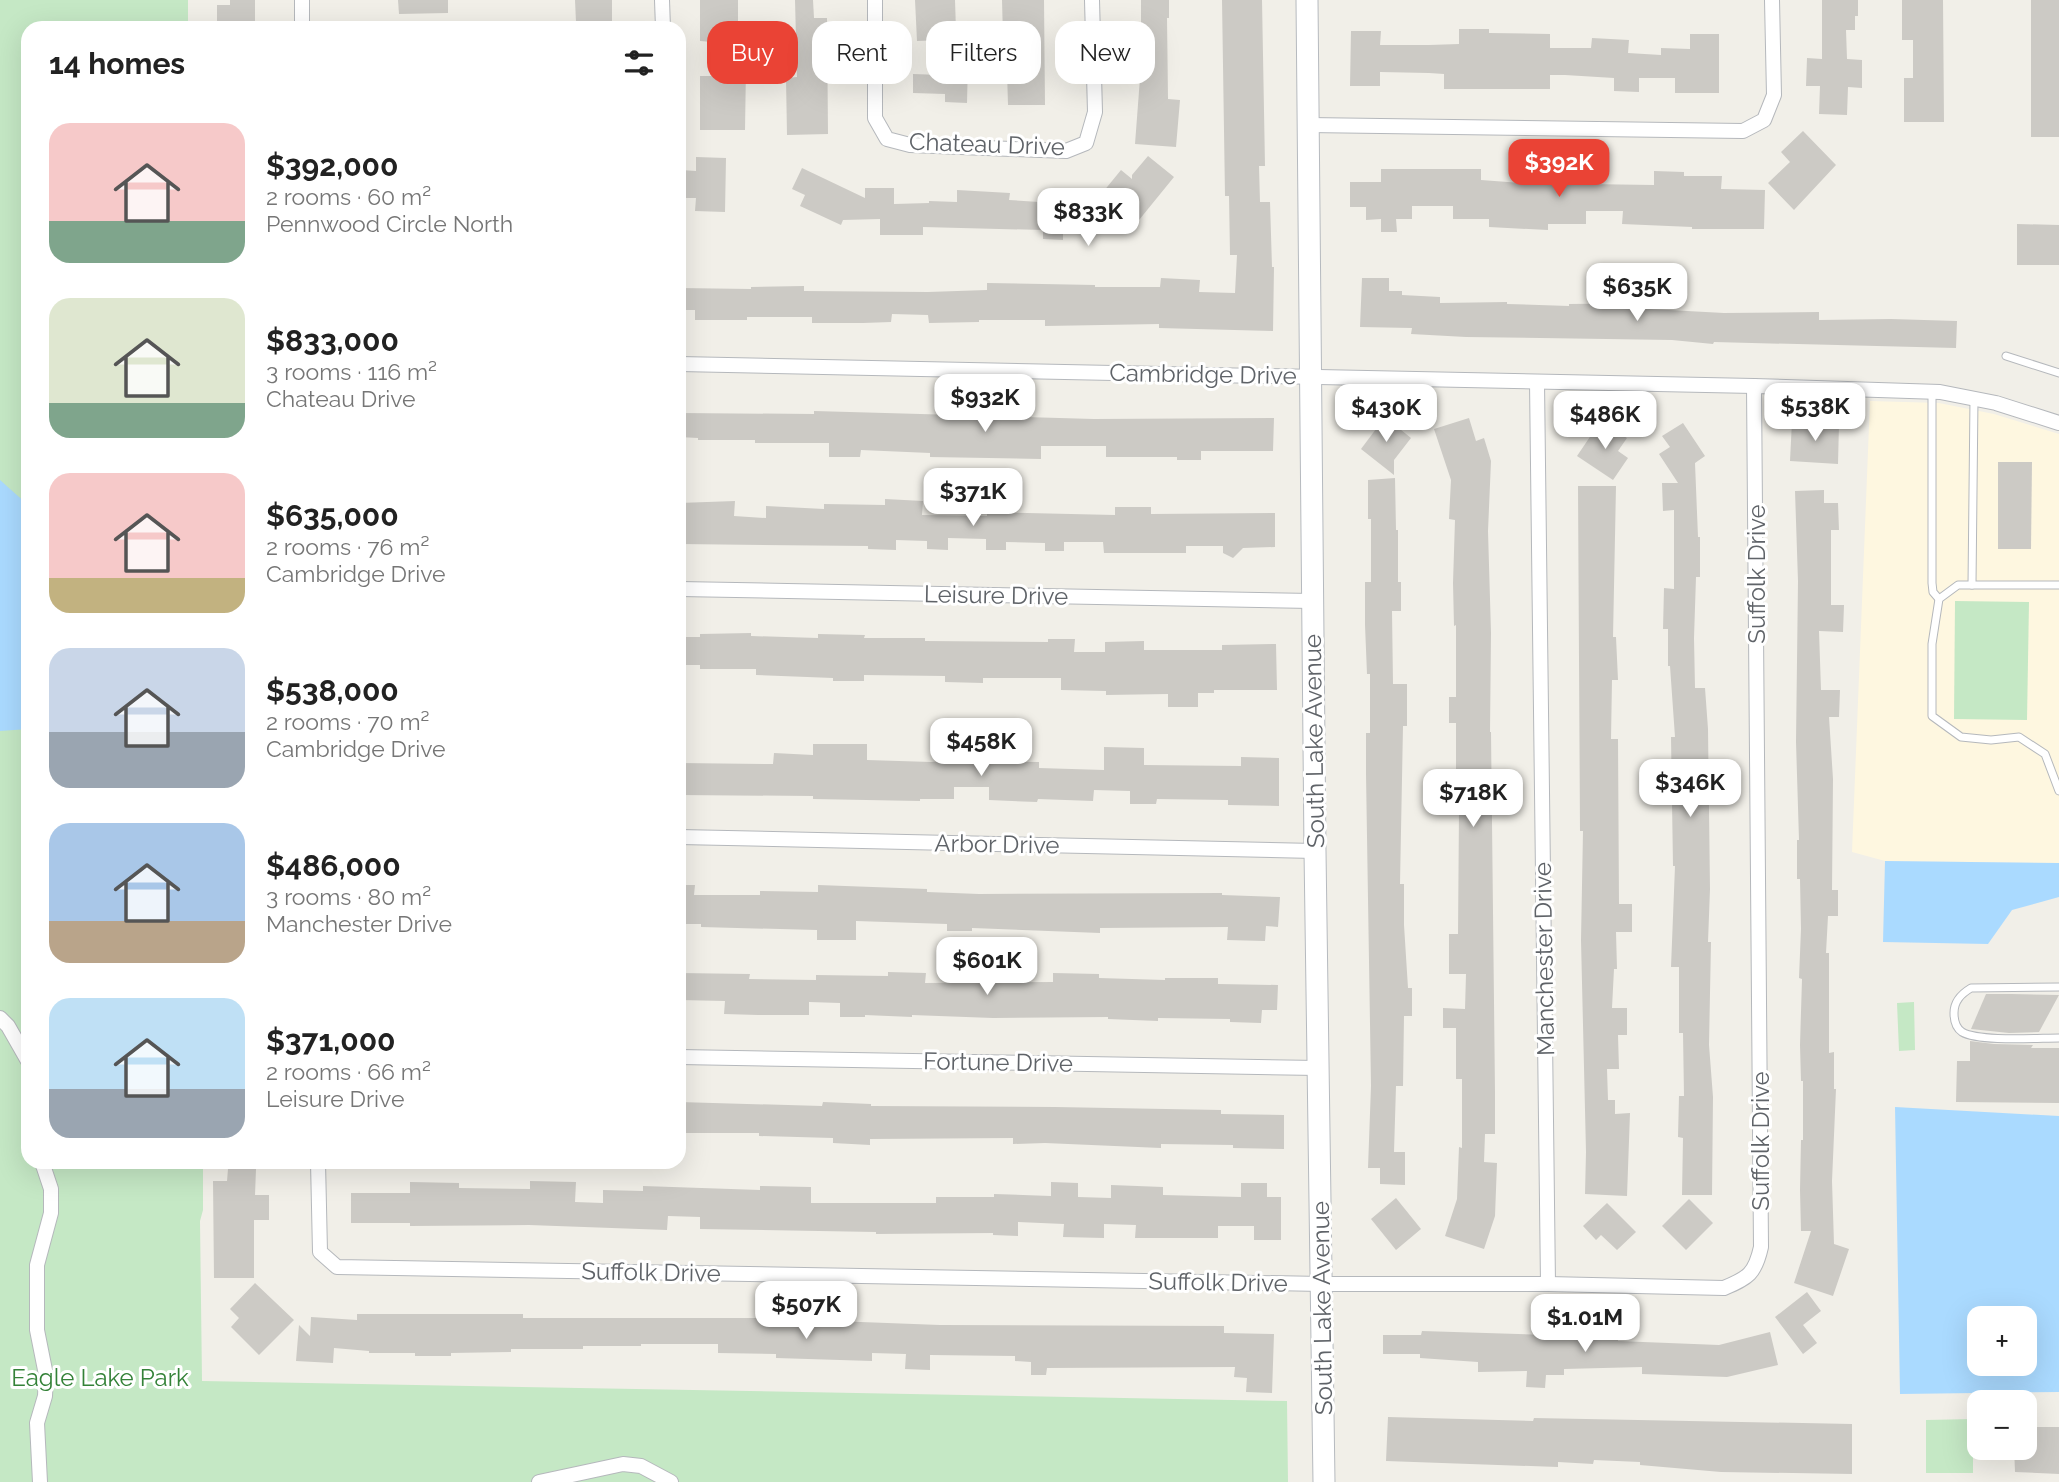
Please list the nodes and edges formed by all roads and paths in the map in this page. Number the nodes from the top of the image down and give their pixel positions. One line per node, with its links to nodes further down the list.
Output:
1 (302, 0): 7 (street)
2 (662, 0): 8 (street)
3 (875, 0): 4 (street, Chateau Drive)
4 (1092, 0)
5 (1307, 0): 9 (street, South Lake Avenue)
6 (1772, 0): 9 (street)
7 (302, 21)
8 (663, 21)
9 (1308, 125): 13 (street, South Lake Avenue)
10 (2006, 356): 12 (lane)
11 (686, 364): 13 (street, Cambridge Drive)
12 (2059, 373)
13 (1310, 377): 14 (street, Cambridge Drive); 23 (street, South Lake Avenue)
14 (1537, 382): 15 (street, Cambridge Drive); 36 (street, Manchester Drive)
15 (1754, 386): 16 (street, Cambridge Drive); 36 (street, Suffolk Drive)
16 (1932, 392): 17 (street, Cambridge Drive); 22 (lane)
17 (1974, 399): 18 (street, Cambridge Drive); 19 (lane)
18 (2059, 423)
19 (1972, 585): 20 (lane); 22 (lane)
20 (2059, 585)
21 (686, 589): 23 (street, Leisure Drive)
22 (1939, 598): 24 (lane)
23 (1312, 601): 26 (street, South Lake Avenue)
24 (2059, 791)
25 (686, 837): 26 (street, Arbor Drive)
26 (1315, 851): 32 (street, South Lake Avenue)
27 (2059, 987): 29 (lane)
28 (0, 1018): 30 (street)
29 (2059, 1038)
30 (21, 1049)
31 (686, 1057): 32 (street, Fortune Drive)
32 (1318, 1068): 35 (street, South Lake Avenue)
33 (44, 1169): 37 (street)
34 (318, 1169): 35 (street, Suffolk Drive)
35 (1322, 1284): 36 (street, Suffolk Drive); 40 (street, South Lake Avenue)
36 (1548, 1284)
37 (40, 1482)
38 (539, 1482): 39 (street)
39 (671, 1482)
40 (1324, 1482)

